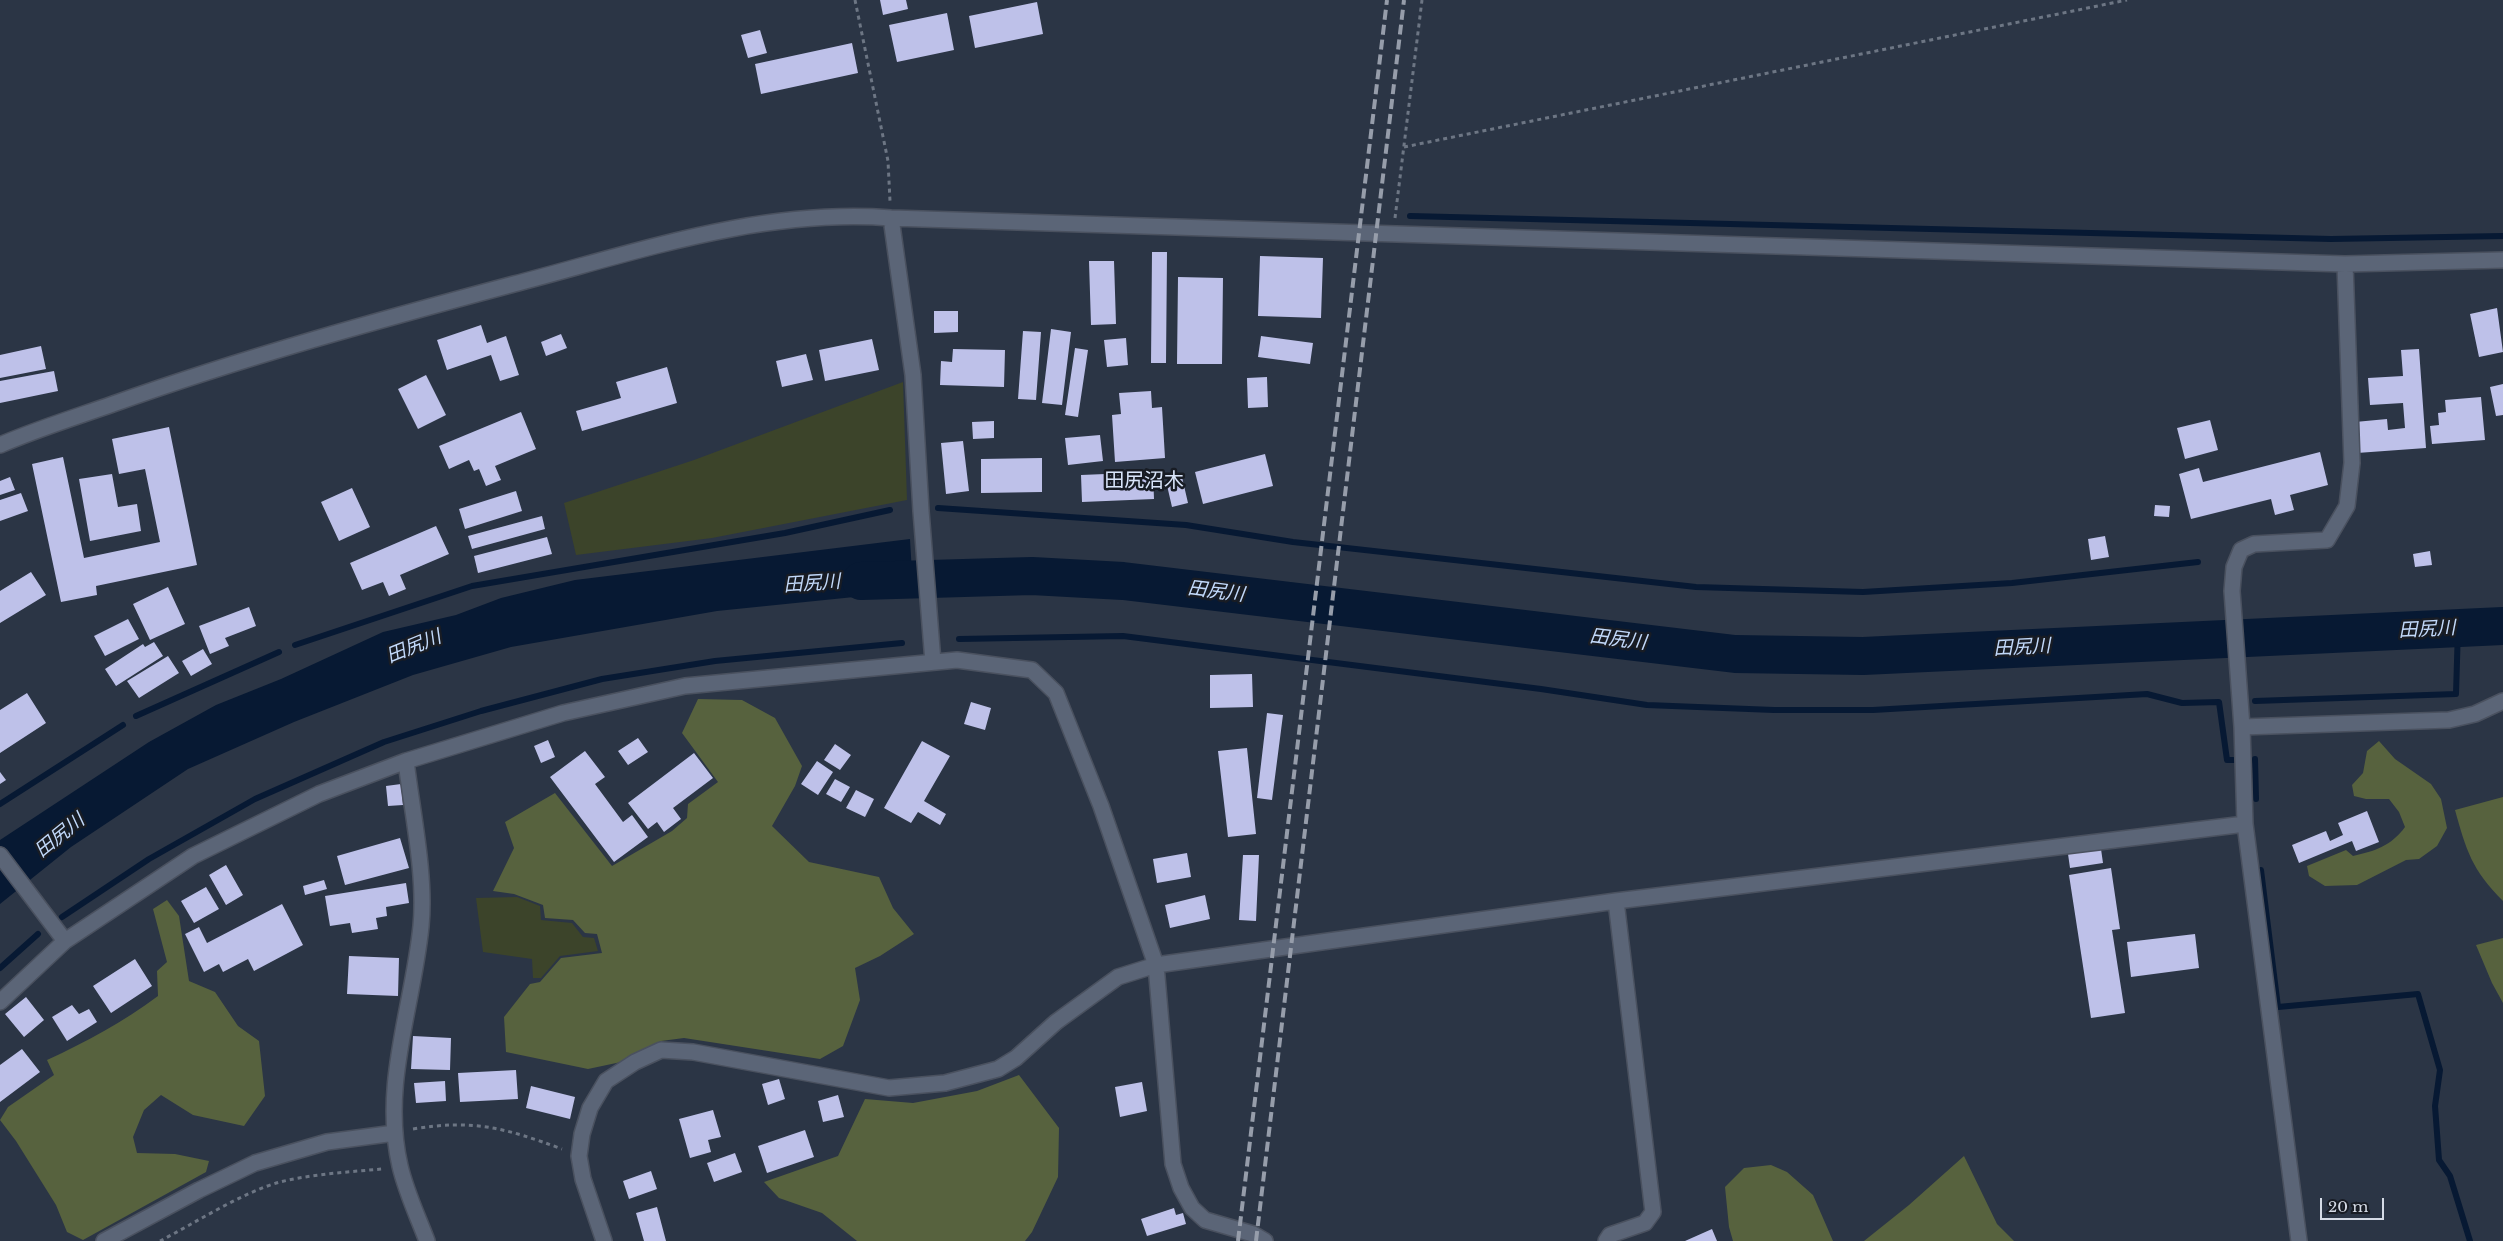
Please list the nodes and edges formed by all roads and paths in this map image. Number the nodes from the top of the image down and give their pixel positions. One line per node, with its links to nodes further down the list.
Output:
1 (855, 0): 5 (path)
2 (1422, 0): 4 (path)
3 (2127, 0): 4 (path)
4 (1404, 147): 6 (path)
5 (891, 218): 6 (street); 9 (street); 10 (street)
6 (1393, 234): 8 (street)
7 (2503, 260): 8 (street)
8 (2344, 264): 12 (street)
9 (0, 445)
10 (933, 662): 13 (street); 18 (street)
11 (2503, 701): 12 (street)
12 (2242, 727): 14 (street)
13 (406, 761): 17 (street); 20 (street)
14 (2244, 824): 16 (street); 29 (street)
15 (0, 855): 17 (street)
16 (1616, 901): 18 (street); 28 (street)
17 (65, 941): 19 (street)
18 (1156, 964): 21 (street); 27 (street)
19 (0, 1002)
20 (395, 1132): 21 (path); 22 (street); 23 (street)
21 (579, 1156): 26 (street)
22 (400, 1167): 24 (path); 25 (street)
23 (104, 1241)
24 (160, 1241)
25 (428, 1241)
26 (604, 1241)
27 (1265, 1241)
28 (1606, 1241)
29 (2299, 1241)

